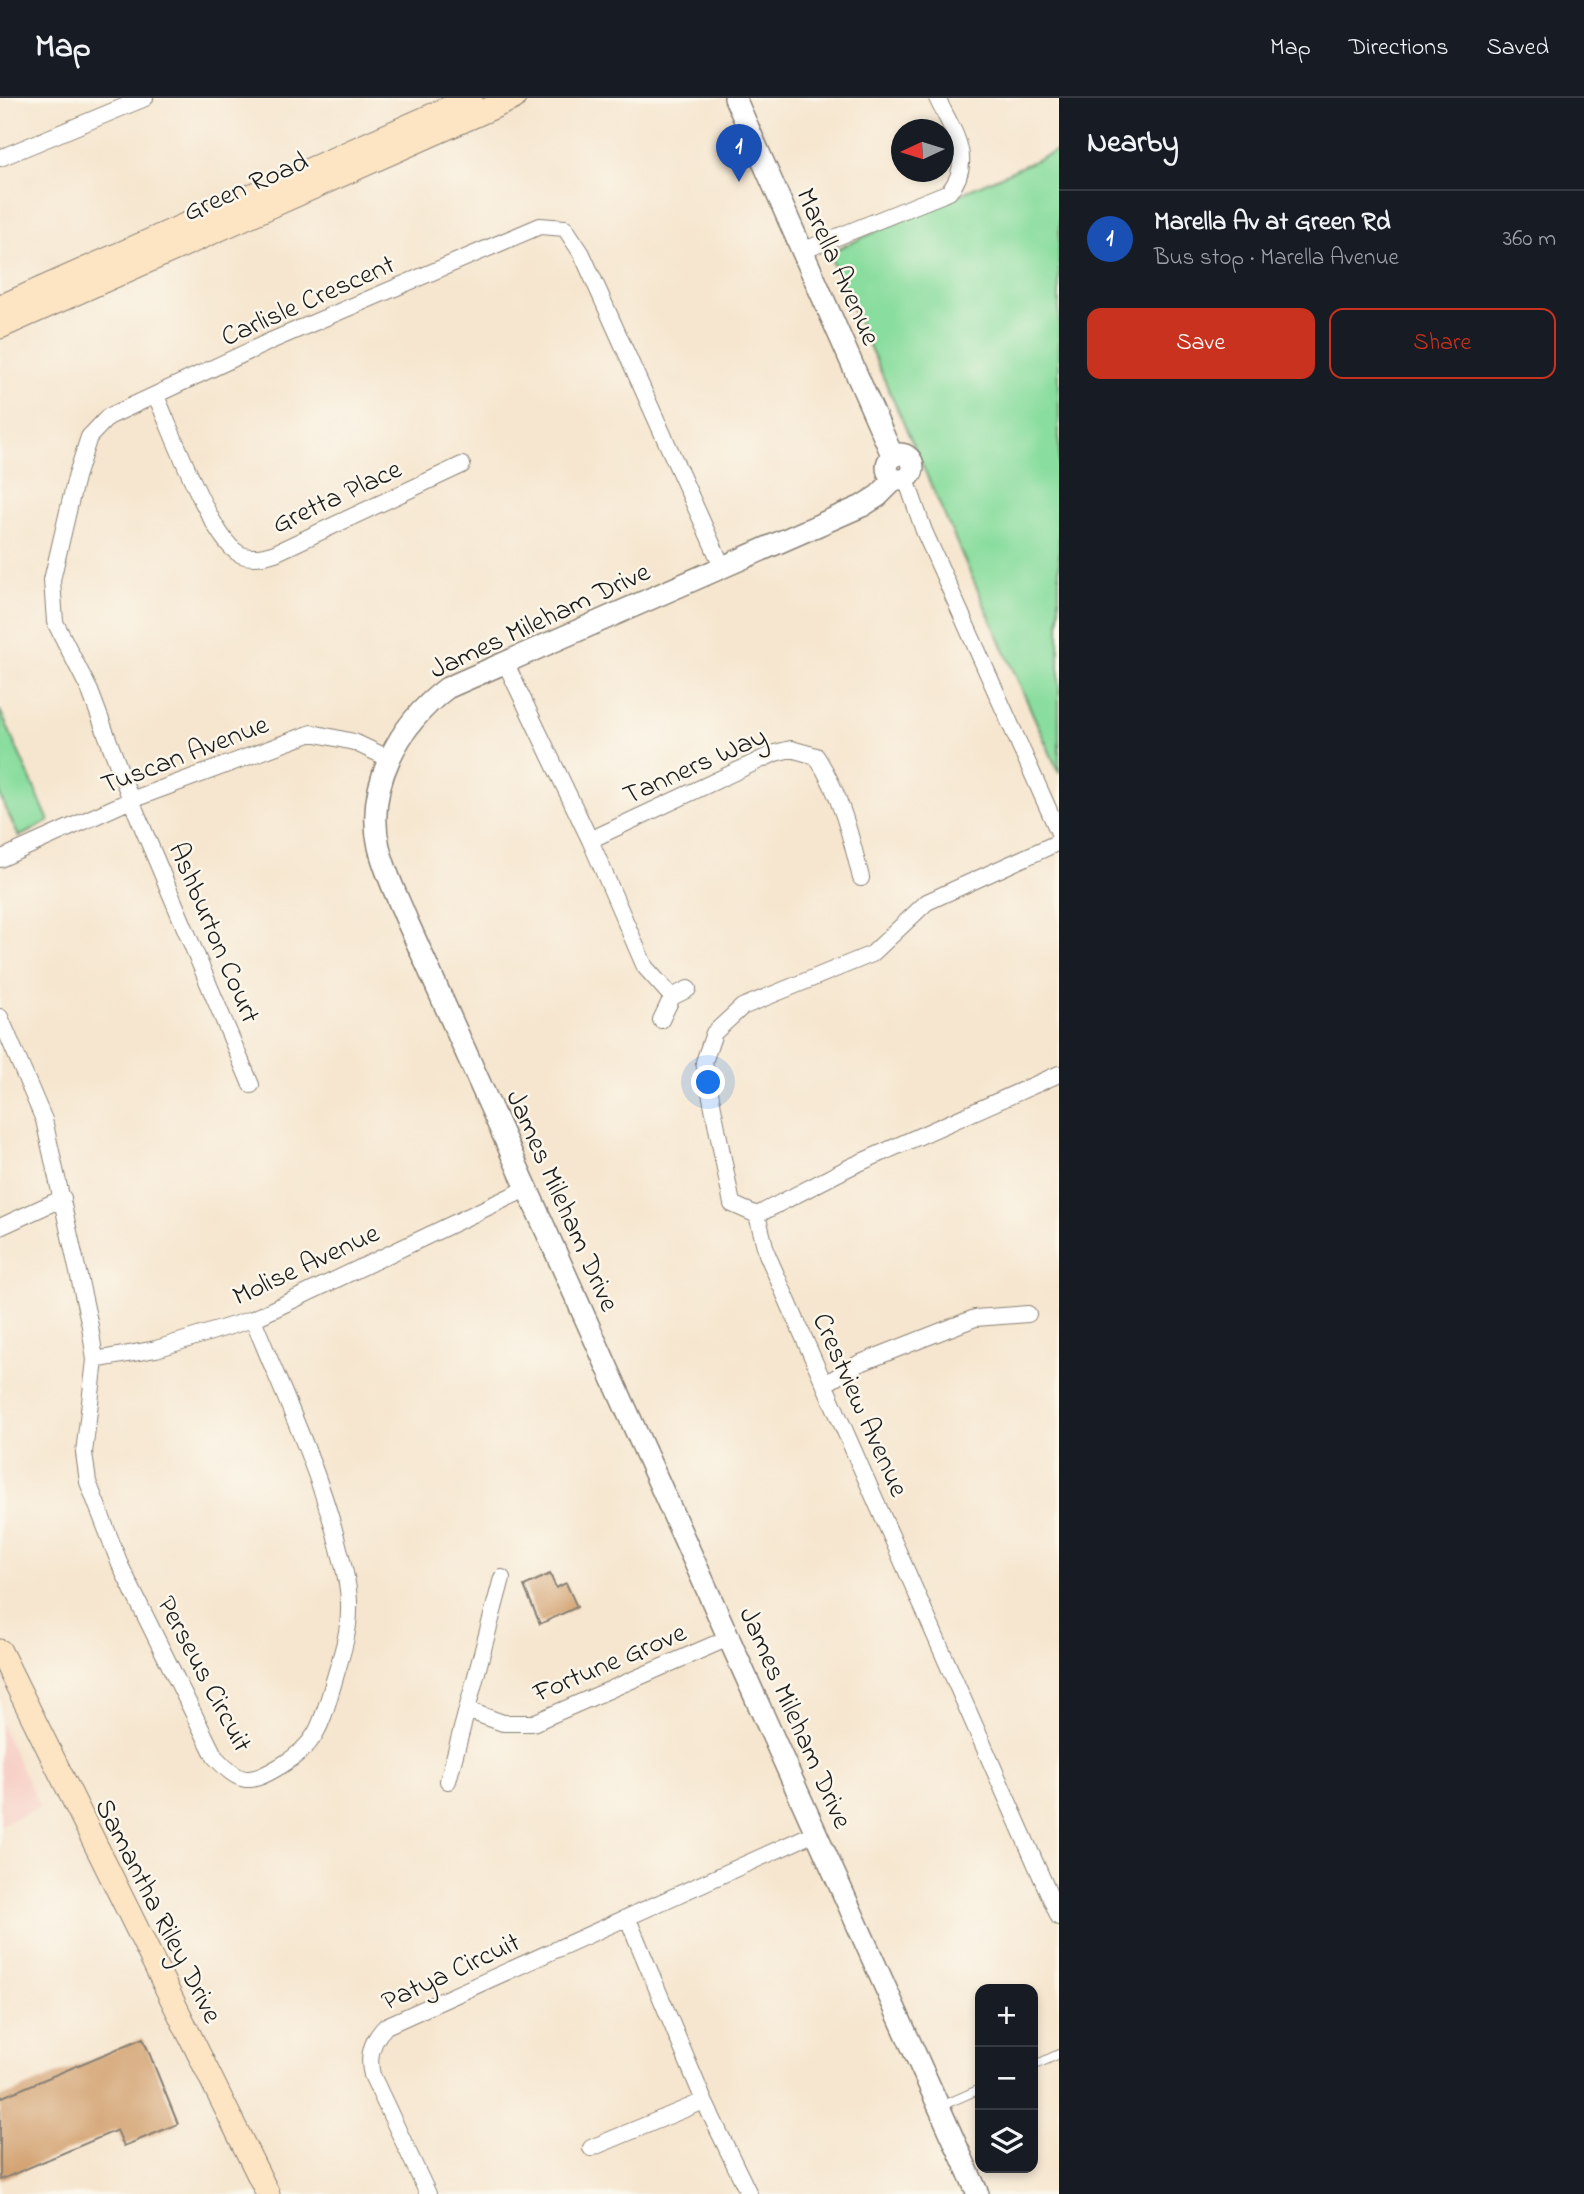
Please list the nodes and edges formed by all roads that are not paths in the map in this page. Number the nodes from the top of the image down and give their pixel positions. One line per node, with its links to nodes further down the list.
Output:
1 (145, 98): 6 (street)
2 (471, 98): 8 (main road, Green Road)
3 (513, 98): 9 (main road, Green Road)
4 (735, 98): 7 (street, Marella Avenue)
5 (937, 98): 7 (street)
6 (0, 158)
7 (802, 251): 12 (street, Marella Avenue)
8 (0, 307)
9 (0, 327)
10 (156, 396): 11 (street, Gretta Place); 13 (street, Carlisle Crescent); 16 (street, Carlisle Crescent)
11 (462, 465)
12 (900, 479): 13 (street, James Mileham Drive); 17 (street)
13 (722, 566): 14 (street, James Mileham Drive)
14 (505, 662): 15 (street, James Mileham Drive); 18 (street)
15 (390, 759): 16 (street, Tuscan Avenue); 28 (street, James Mileham Drive)
16 (131, 800): 20 (street, Tuscan Avenue); 27 (street, Ashburton Court)
17 (1059, 833)
18 (590, 840): 21 (street, Tanners Way); 23 (street)
19 (1059, 842): 30 (street)
20 (0, 859)
21 (861, 878)
22 (688, 989): 23 (street)
23 (672, 997): 25 (street)
24 (0, 1017): 29 (street)
25 (661, 1020)
26 (1059, 1074): 30 (street)
27 (251, 1085)
28 (528, 1188): 33 (street, Molise Avenue); 37 (street, James Mileham Drive)
29 (63, 1198): 31 (street); 34 (street)
30 (757, 1214): 35 (street, Crestview Avenue)
31 (0, 1227)
32 (1028, 1314): 35 (street)
33 (253, 1319): 34 (street, Molise Avenue); 34 (street, Perseus Circuit)
34 (95, 1360)
35 (825, 1384): 42 (street, Crestview Avenue)
36 (502, 1578): 39 (street)
37 (731, 1637): 39 (street, Fortune Grove); 41 (street, James Mileham Drive)
38 (0, 1651): 50 (main road, Samantha Riley Drive)
39 (467, 1710): 40 (street)
40 (449, 1780)
41 (817, 1832): 43 (street, Patya Circuit); 48 (street, James Mileham Drive)
42 (1059, 1917)
43 (628, 1919): 47 (street); 51 (street, Patya Circuit)
44 (1059, 2054): 45 (lane)
45 (1038, 2064)
46 (975, 2091): 48 (lane)
47 (704, 2101): 49 (street); 52 (street)
48 (939, 2107): 53 (street, James Mileham Drive)
49 (591, 2148)
50 (268, 2194)
51 (428, 2194)
52 (749, 2194)
53 (978, 2194)

